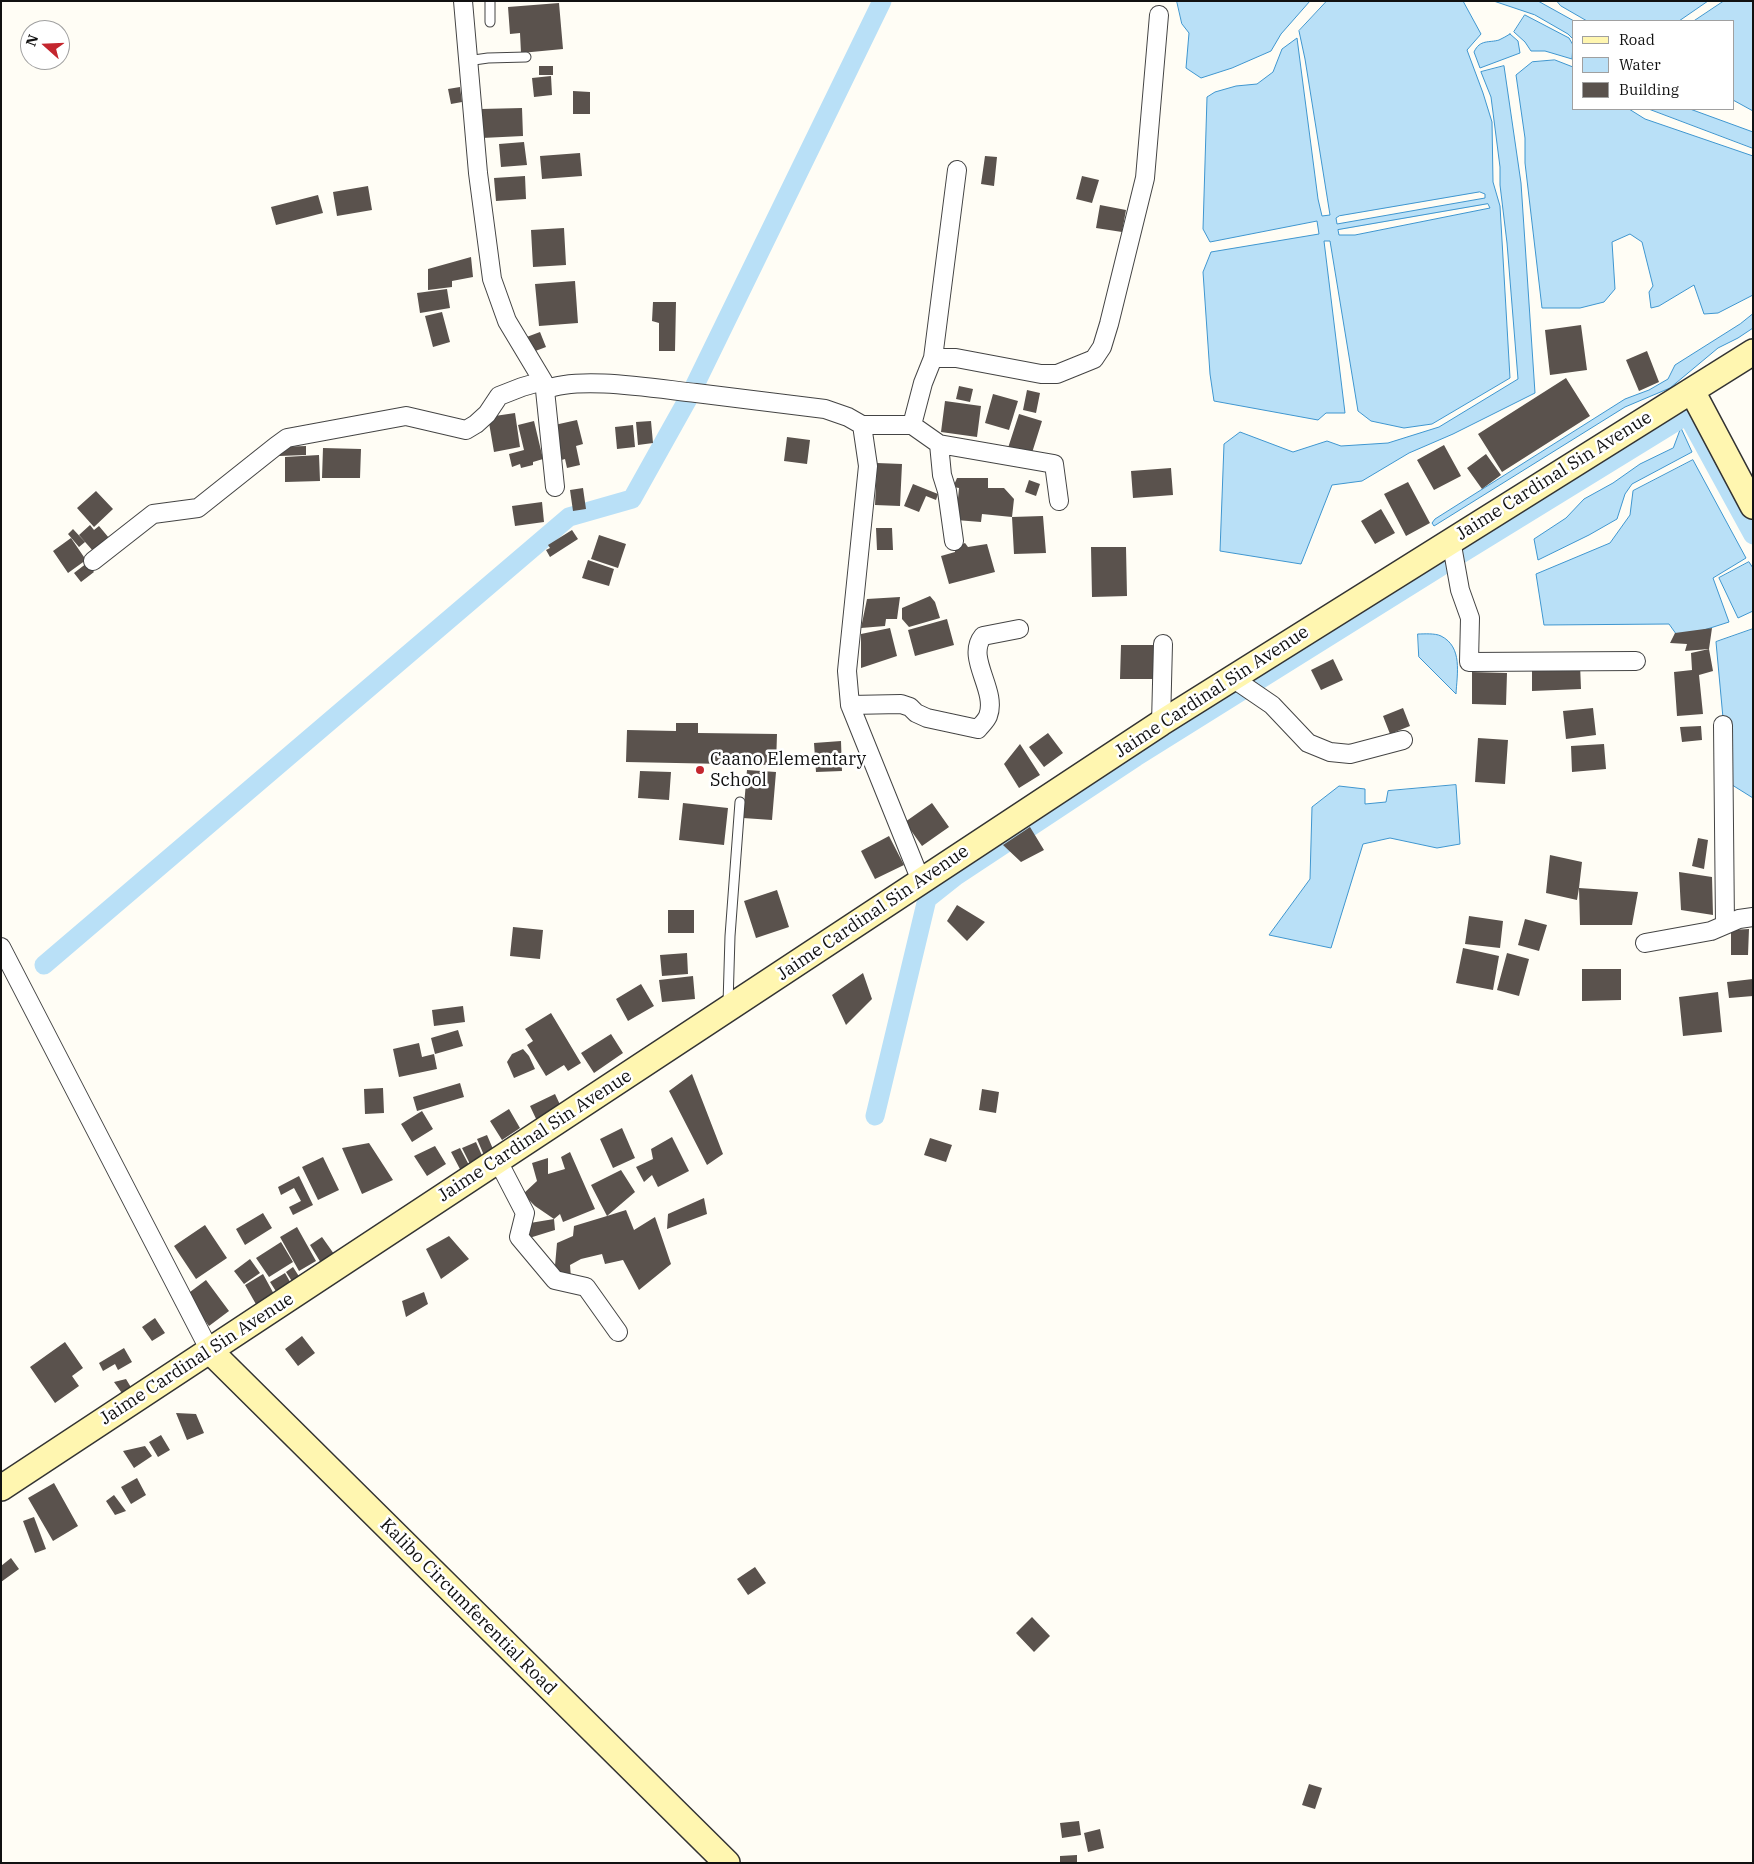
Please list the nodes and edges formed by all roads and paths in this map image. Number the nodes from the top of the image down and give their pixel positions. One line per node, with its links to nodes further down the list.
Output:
1 (463, 1): 6 (street)
2 (490, 1): 4 (lane)
3 (1159, 15): 9 (street)
4 (490, 22)
5 (526, 56): 6 (lane)
6 (467, 61): 10 (street)
7 (957, 170): 9 (street)
8 (1753, 352): 11 (main road, Jaime Cardinal Sin Avenue)
9 (933, 358): 13 (street)
10 (544, 386): 12 (street); 15 (street); 20 (street)
11 (1692, 391): 17 (main road); 19 (main road, Jaime Cardinal Sin Avenue)
12 (862, 425): 13 (street); 25 (street)
13 (912, 425): 14 (street)
14 (939, 444): 16 (street); 18 (street)
15 (555, 487)
16 (1059, 501)
17 (1753, 506)
18 (954, 541)
19 (1452, 541): 23 (street); 24 (main road, Jaime Cardinal Sin Avenue)
20 (93, 561)
21 (1019, 629): 25 (street)
22 (1163, 644): 26 (street)
23 (1636, 661)
24 (1232, 678): 26 (main road, Jaime Cardinal Sin Avenue); 28 (street)
25 (850, 705): 30 (street)
26 (1161, 723): 30 (main road, Jaime Cardinal Sin Avenue)
27 (1723, 725): 32 (street)
28 (1403, 740)
29 (740, 802): 35 (lane)
30 (921, 881): 35 (main road, Jaime Cardinal Sin Avenue)
31 (1753, 917): 32 (street)
32 (1725, 925): 33 (street)
33 (1645, 943)
34 (1, 947): 38 (street)
35 (728, 1009): 36 (main road, Jaime Cardinal Sin Avenue)
36 (498, 1161): 37 (street); 38 (main road, Jaime Cardinal Sin Avenue)
37 (618, 1332)
38 (210, 1351): 39 (main road, Jaime Cardinal Sin Avenue); 40 (main road, Kalibo Circumferential Road)
39 (1, 1488)
40 (726, 1863)

